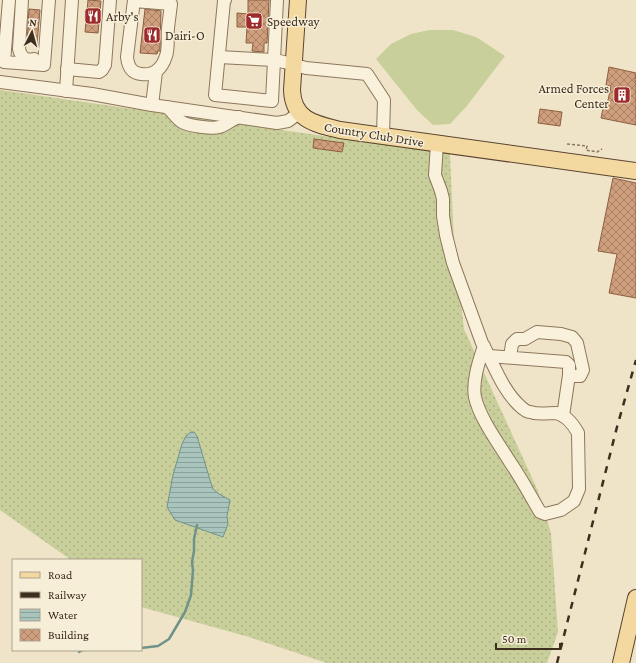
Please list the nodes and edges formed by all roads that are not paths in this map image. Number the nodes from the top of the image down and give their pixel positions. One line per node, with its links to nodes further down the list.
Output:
1 (9, 0): 15 (street)
2 (22, 0): 3 (street)
3 (43, 0)
4 (50, 0): 15 (street)
5 (72, 0): 17 (street)
6 (110, 0): 17 (street)
7 (134, 0): 18 (street); 18 (street)
8 (225, 0): 13 (street)
9 (277, 3): 10 (street); 11 (street)
10 (298, 4): 12 (main road)
11 (275, 35): 12 (street); 14 (street)
12 (296, 36): 16 (main road)
13 (219, 57): 14 (street); 21 (street)
14 (274, 60): 16 (street); 21 (street)
15 (9, 62): 19 (street)
16 (294, 64): 24 (main road); 27 (street)
17 (67, 69): 20 (street)
18 (156, 72): 22 (street)
19 (3, 83): 20 (street)
20 (66, 91): 22 (street)
21 (228, 96): 25 (street)
22 (152, 104): 23 (street)
23 (167, 107): 25 (street); 26 (street)
24 (299, 113): 26 (street); 27 (main road, Country Club Drive)
25 (224, 115): 26 (street)
26 (239, 117)
27 (383, 136): 28 (main road, Country Club Drive)
28 (437, 143): 29 (main road, Country Club Drive); 30 (street)
29 (636, 172)
30 (486, 351): 31 (street); 33 (street); 33 (street)
31 (510, 357): 32 (street); 32 (street)
32 (569, 374): 33 (street)
33 (563, 416)
34 (636, 600): 35 (main road)
35 (632, 636): 36 (main road)
36 (621, 663)

